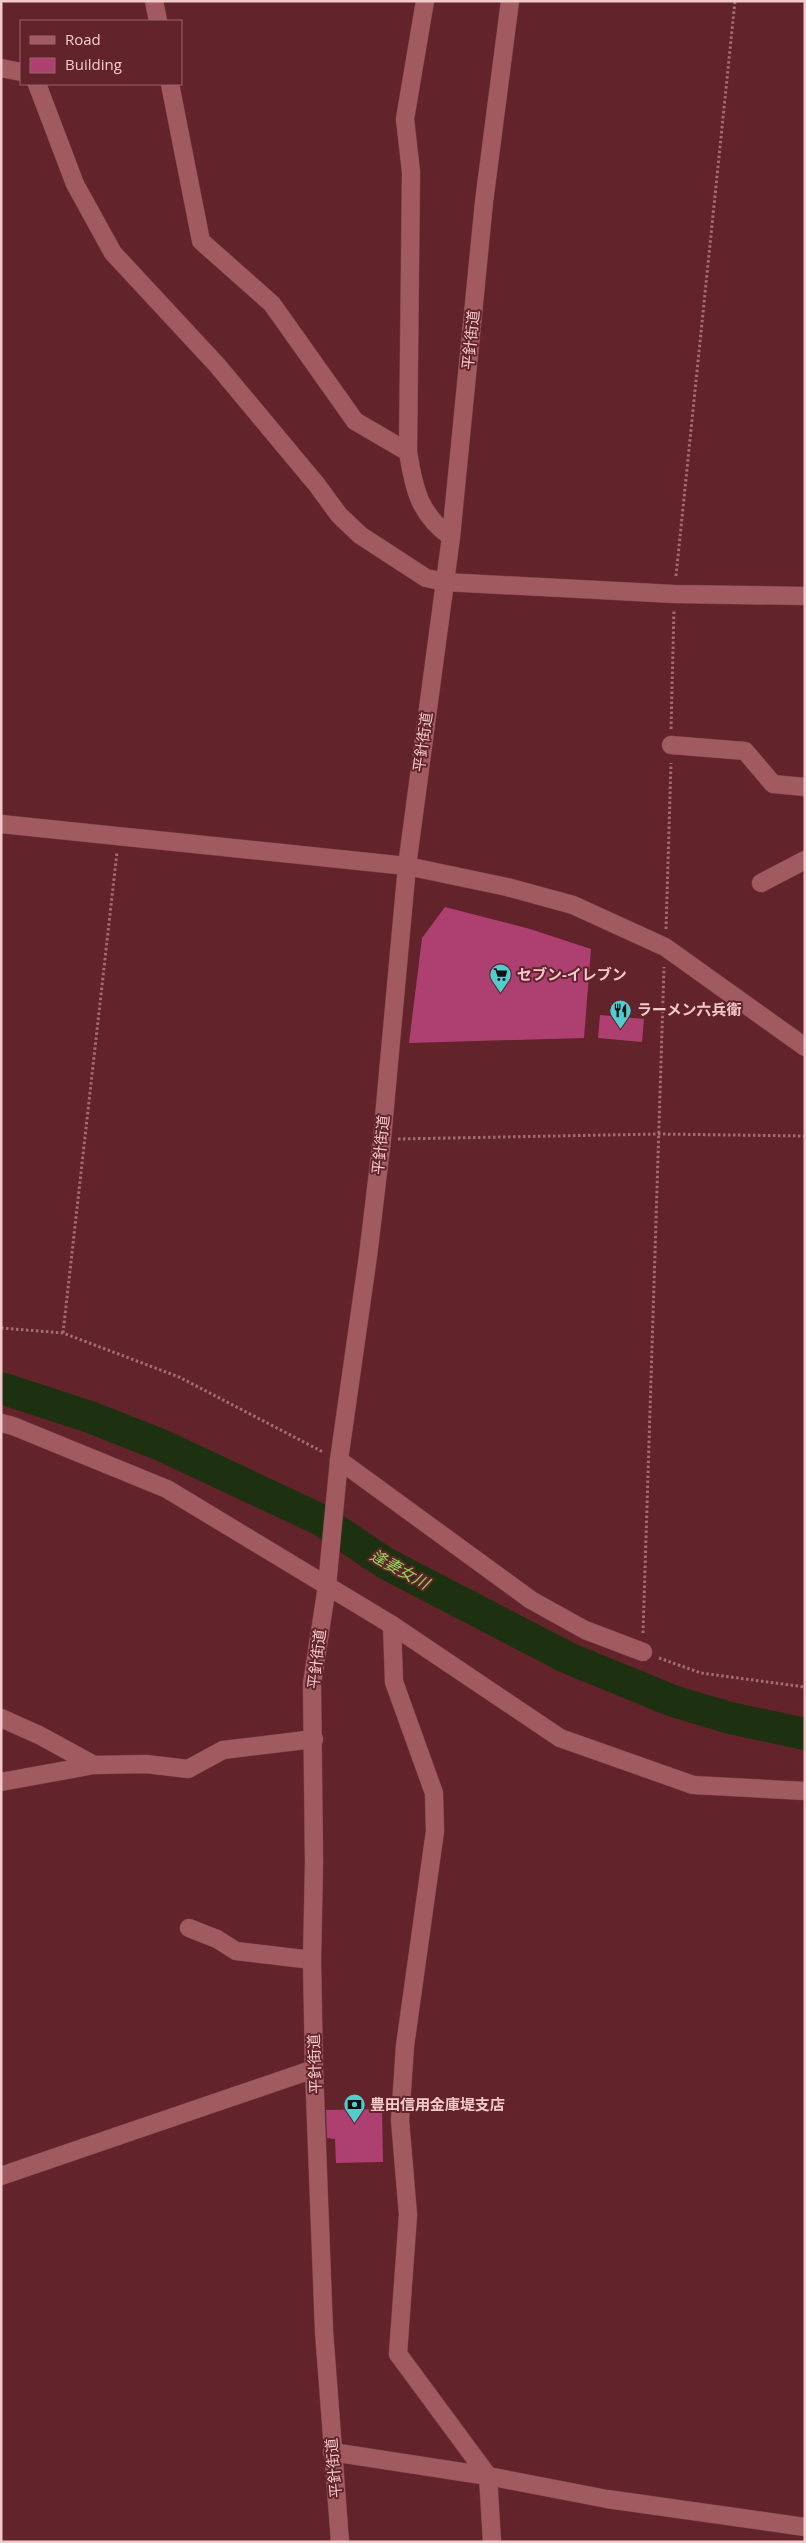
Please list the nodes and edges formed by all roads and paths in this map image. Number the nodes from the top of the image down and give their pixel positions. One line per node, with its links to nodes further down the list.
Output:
1 (154, 1): 5 (street)
2 (424, 1): 10 (street)
3 (510, 1): 11 (street, 平針街道)
4 (735, 1): 13 (path)
5 (158, 20)
6 (1, 68): 7 (street)
7 (20, 72)
8 (37, 85): 12 (street)
9 (170, 85): 10 (street)
10 (408, 452): 11 (street)
11 (451, 537): 12 (street, 平針街道)
12 (445, 582): 13 (street); 20 (street, 平針街道)
13 (674, 594): 14 (street); 15 (path)
14 (805, 596)
15 (671, 745): 16 (street); 22 (path)
16 (805, 787)
17 (1, 824): 18 (street)
18 (119, 837): 20 (street); 28 (path)
19 (805, 860): 21 (street)
20 (406, 866): 22 (street); 26 (street, 平針街道)
21 (760, 883)
22 (665, 947): 23 (street); 24 (path)
23 (805, 1046)
24 (658, 1134): 25 (path); 26 (path); 33 (path)
25 (805, 1136)
26 (382, 1139): 30 (street, 平針街道)
27 (1, 1328): 28 (path)
28 (63, 1334): 30 (path)
29 (1, 1423): 31 (street)
30 (339, 1460): 31 (street, 平針街道); 33 (street)
31 (327, 1586): 32 (street); 36 (street, 平針街道)
32 (392, 1625): 39 (street); 45 (street)
33 (643, 1652): 34 (path)
34 (805, 1686)
35 (1, 1718): 37 (street)
36 (314, 1739): 37 (street); 41 (street, 平針街道)
37 (94, 1765): 38 (street)
38 (1, 1782)
39 (805, 1791)
40 (189, 1928): 41 (street)
41 (312, 1960): 42 (street, 平針街道)
42 (314, 2069): 43 (street); 44 (street, 平針街道)
43 (1, 2176)
44 (332, 2452): 45 (street); 47 (street, 平針街道)
45 (488, 2476): 46 (street); 48 (street)
46 (805, 2526)
47 (340, 2542)
48 (492, 2542)

